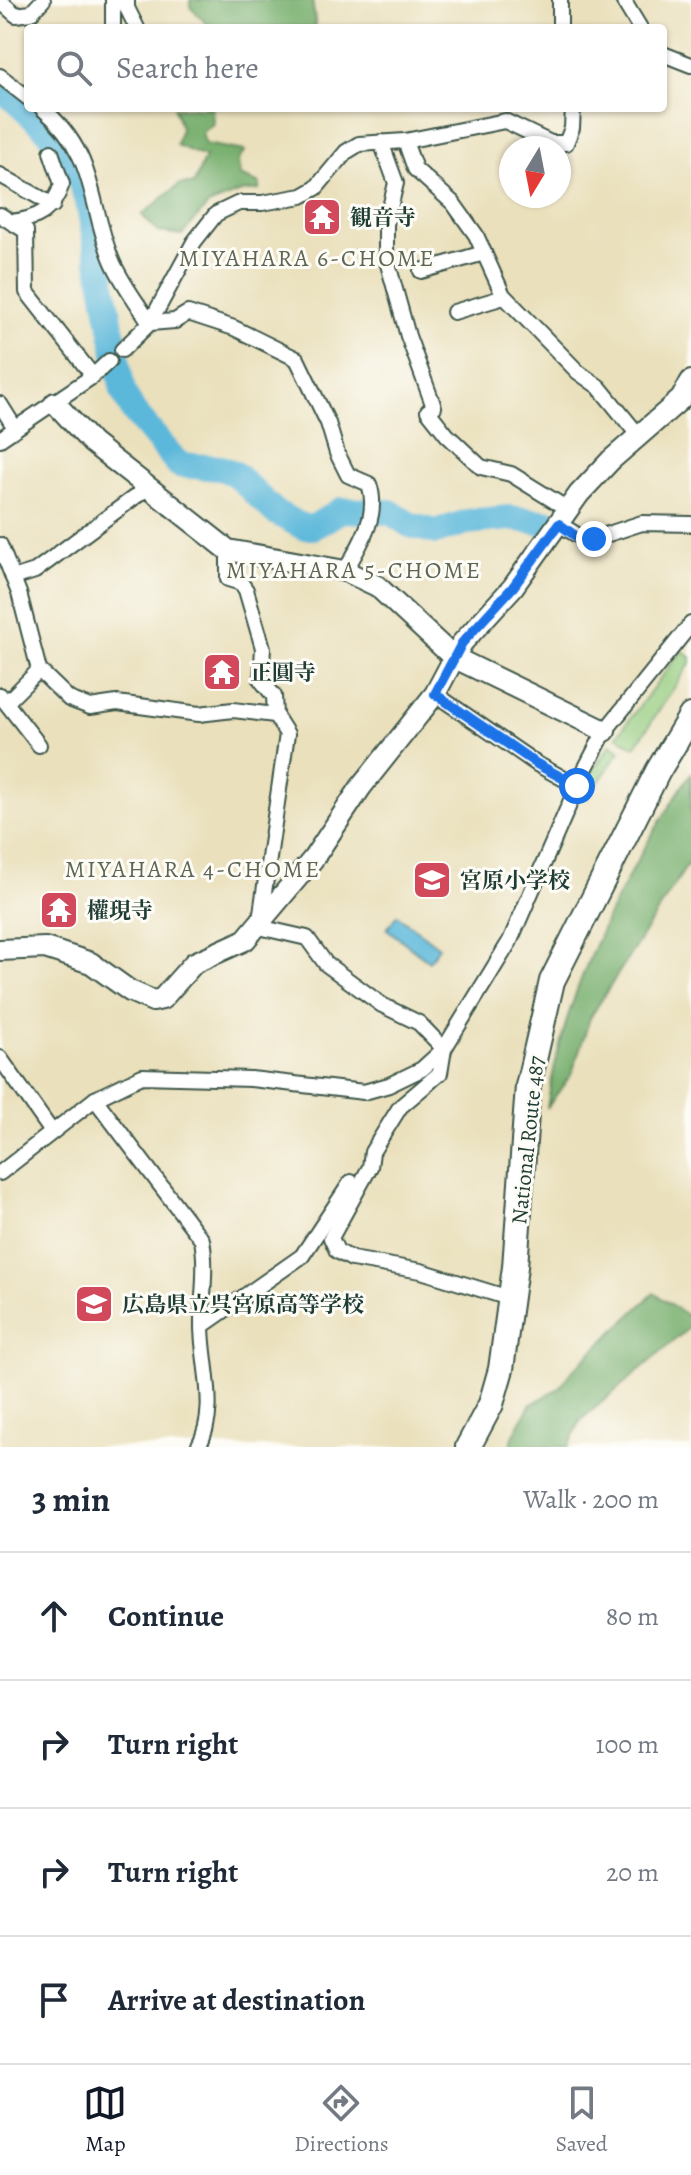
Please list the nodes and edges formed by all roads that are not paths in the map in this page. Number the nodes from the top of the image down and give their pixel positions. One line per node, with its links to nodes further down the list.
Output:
1 (43, 0): 6 (street)
2 (113, 0): 7 (street)
3 (127, 0): 8 (street)
4 (560, 0): 9 (street)
5 (623, 0): 10 (street)
6 (0, 1)
7 (113, 24)
8 (135, 24)
9 (560, 24)
10 (638, 24)
11 (667, 56): 12 (street)
12 (691, 65)
13 (0, 76): 14 (street)
14 (24, 95)
15 (48, 112): 27 (street)
16 (573, 112): 17 (street)
17 (405, 141): 18 (street); 23 (street)
18 (381, 142): 27 (street); 38 (street)
19 (51, 152): 21 (street)
20 (0, 175): 21 (street)
21 (53, 205): 22 (street)
22 (5, 219): 30 (street)
23 (484, 253): 24 (street); 25 (street)
24 (421, 271)
25 (504, 297): 26 (street); 35 (street)
26 (454, 312)
27 (150, 323): 28 (street); 42 (street)
28 (122, 350)
29 (109, 361): 30 (street)
30 (93, 376): 32 (street)
31 (691, 381): 35 (street)
32 (55, 403): 34 (street); 37 (street)
33 (0, 404): 34 (street)
34 (15, 428): 36 (street)
35 (639, 436): 38 (street)
36 (0, 439)
37 (147, 488): 41 (street); 43 (street)
38 (564, 517): 39 (street); 45 (street)
39 (691, 524)
40 (0, 545): 43 (street)
41 (228, 550): 42 (street); 49 (street)
42 (345, 571): 45 (street)
43 (13, 578): 46 (street)
44 (691, 624): 51 (street)
45 (453, 657): 47 (street); 51 (street)
46 (39, 670): 48 (street); 49 (street)
47 (435, 694): 53 (street); 54 (street)
48 (4, 698): 52 (street)
49 (275, 715): 54 (street)
50 (691, 716): 62 (highway, National Route 487)
51 (605, 731): 53 (street)
52 (39, 745)
53 (577, 786): 56 (street)
54 (259, 927): 55 (street); 56 (street)
55 (0, 950)
56 (444, 1049): 58 (street); 60 (street)
57 (0, 1058): 59 (street)
58 (95, 1099): 59 (street); 63 (street)
59 (52, 1132): 61 (street)
60 (372, 1152): 62 (street); 63 (street)
61 (0, 1173)
62 (509, 1298): 65 (highway, National Route 487)
63 (202, 1326): 64 (street)
64 (198, 1447)
65 (468, 1447)

